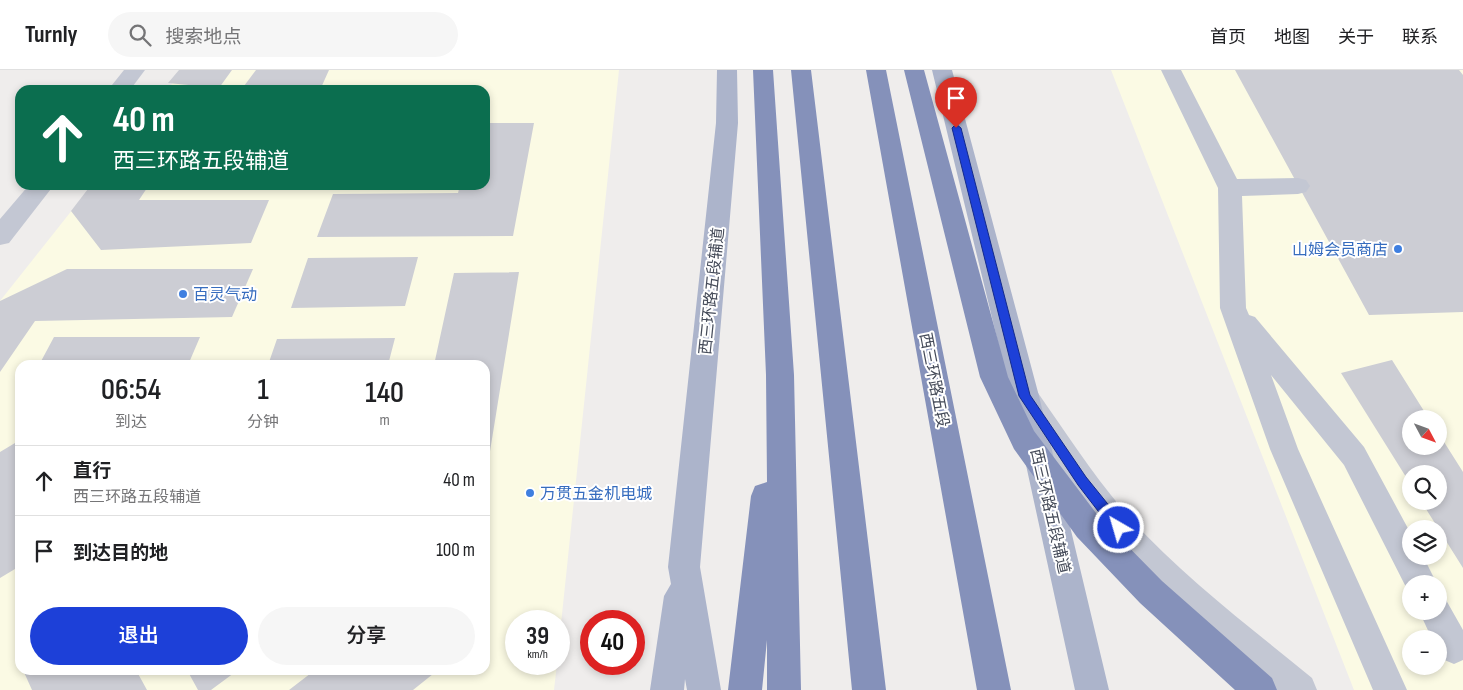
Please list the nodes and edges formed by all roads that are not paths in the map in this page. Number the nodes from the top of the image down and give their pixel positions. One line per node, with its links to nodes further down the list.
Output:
1 (135, 70): 9 (street)
2 (727, 70): 17 (main road, 西三环路五段辅道)
3 (764, 70): 15 (highway)
4 (801, 70): 25 (highway)
5 (876, 70): 26 (highway, 西三环路五段)
6 (914, 70): 28 (highway)
7 (942, 70): 16 (main road, 西三环路五段辅道)
8 (1172, 70): 11 (street)
9 (123, 85)
10 (1298, 186): 11 (street)
11 (1230, 188): 14 (street)
12 (38, 190): 13 (street)
13 (0, 236)
14 (1233, 308): 18 (street); 30 (street)
15 (780, 375): 23 (highway); 24 (highway)
16 (1025, 396): 27 (main road, 西三环路五段辅道); 29 (street)
17 (684, 568): 21 (main road); 22 (main road, 西三环路五段辅道)
18 (1416, 575)
19 (1440, 620): 20 (street)
20 (1454, 647)
21 (667, 690)
22 (704, 690)
23 (745, 690)
24 (784, 690)
25 (869, 690)
26 (994, 690)
27 (1092, 690)
28 (1260, 690)
29 (1300, 690)
30 (1390, 690)

